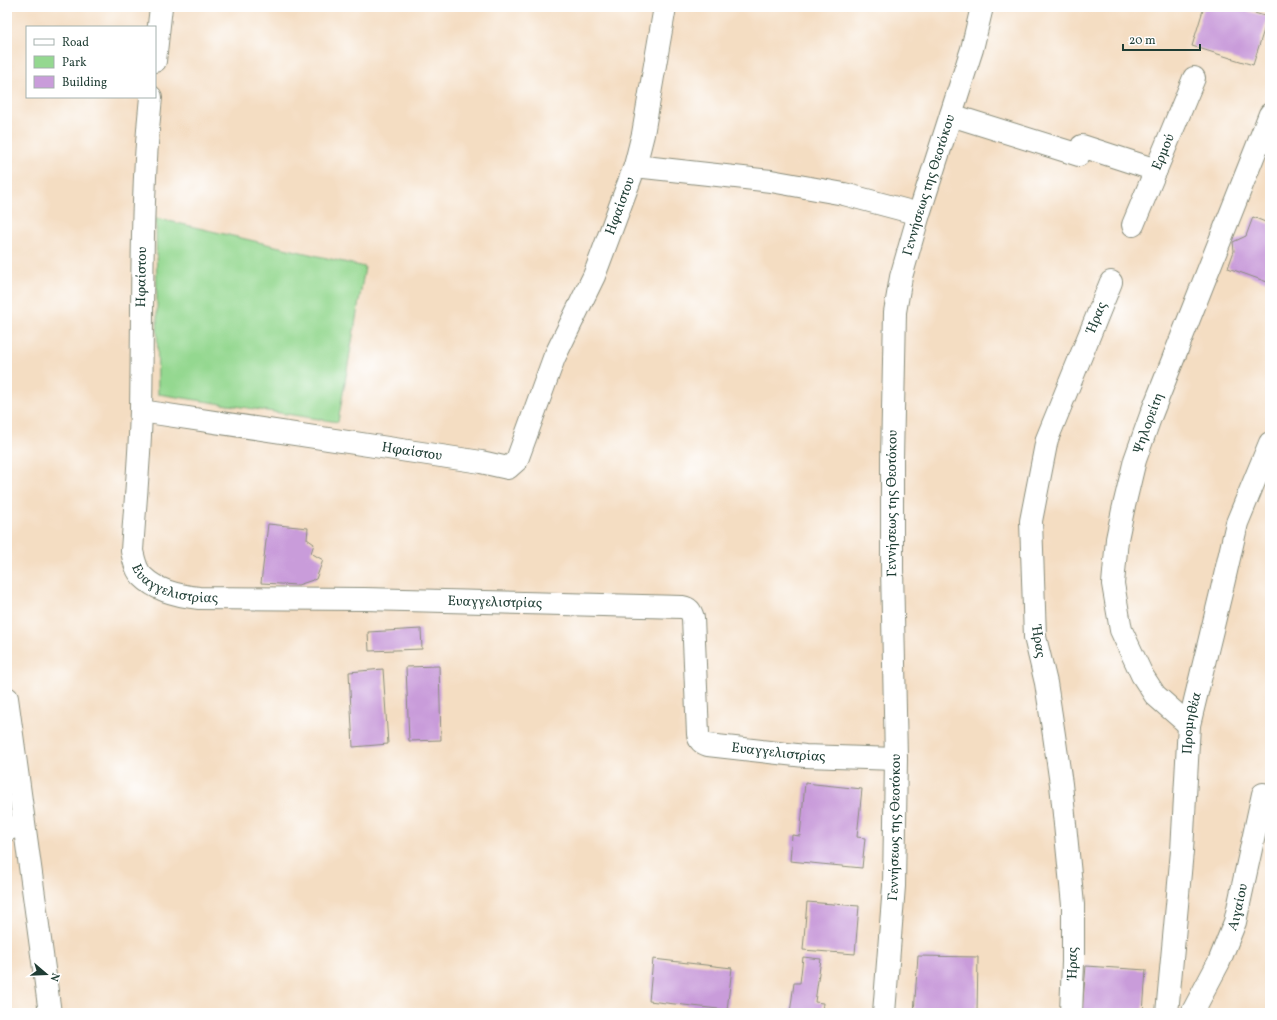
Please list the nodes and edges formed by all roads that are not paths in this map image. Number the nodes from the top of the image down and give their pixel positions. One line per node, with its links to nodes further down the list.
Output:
1 (161, 7): 4 (street)
2 (665, 7): 9 (street, Ηφαίστου)
3 (982, 7): 8 (street, Γεννήσεως της Θεοτόκου)
4 (156, 52)
5 (1194, 78): 10 (street, Ερμού)
6 (151, 98): 14 (street, Ηφαίστου)
7 (1270, 114): 17 (street, Ψηλορείτη)
8 (951, 115): 10 (street); 11 (street, Γεννήσεως της Θεοτόκου)
9 (635, 166): 11 (street); 14 (street, Ηφαίστου)
10 (1156, 170): 12 (street, Ερμού)
11 (919, 214): 19 (street, Γεννήσεως της Θεοτόκου)
12 (1133, 225)
13 (1111, 282): 24 (street, Ήρας)
14 (141, 411): 19 (street, Ευαγγελιστρίας)
15 (1270, 443): 17 (street, Προμηθέα)
16 (7, 698): 18 (street)
17 (1189, 725): 25 (street, Προμηθέα)
18 (10, 749): 21 (street)
19 (896, 759): 23 (street, Γεννήσεως της Θεοτόκου)
20 (1263, 794): 26 (street, Αιγαίου)
21 (15, 827): 22 (street)
22 (50, 1013)
23 (884, 1013)
24 (1071, 1013)
25 (1167, 1013)
26 (1192, 1013)

